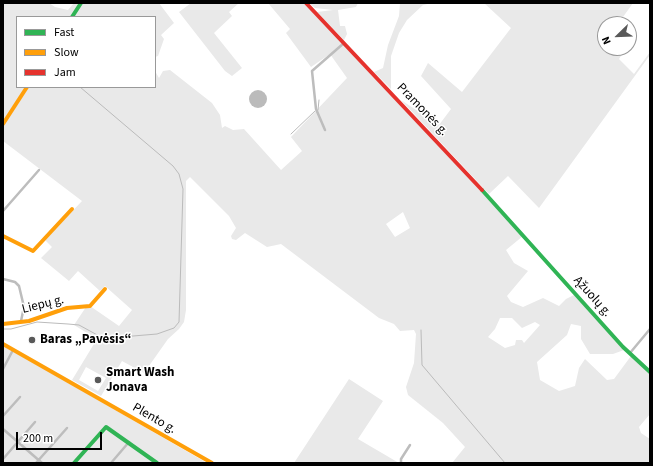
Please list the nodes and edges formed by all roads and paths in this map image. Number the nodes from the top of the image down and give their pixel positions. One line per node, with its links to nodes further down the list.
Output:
1 (81, 3): 3 (main road)
2 (306, 3): 4 (main road, Pramonės g.)
3 (73, 16)
4 (344, 43): 8 (street); 12 (main road, Pramonės g.)
5 (26, 88): 6 (main road)
6 (5, 117): 7 (main road)
7 (3, 124)
8 (325, 130)
9 (39, 170): 11 (street)
10 (72, 209): 13 (main road)
11 (3, 211)
12 (522, 232): 21 (main road, Ąžuolų g.)
13 (3, 236)
14 (3, 279): 16 (street)
15 (105, 289): 16 (main road, Liepų g.)
16 (21, 321): 17 (main road, Liepų g.)
17 (3, 324)
18 (650, 329): 21 (street)
19 (3, 344): 20 (main road, Plento g.)
20 (14, 350): 22 (street); 41 (main road, Plento g.)
21 (629, 354): 23 (main road, Ąžuolų g.)
22 (3, 369)
23 (650, 372)
24 (20, 397): 25 (street)
25 (3, 416)
26 (35, 422): 29 (street)
27 (67, 428): 34 (street)
28 (3, 429): 29 (street)
29 (18, 442): 32 (street); 34 (street)
30 (129, 442): 33 (main road); 37 (main road); 38 (street)
31 (410, 445): 42 (street)
32 (3, 459)
33 (152, 459): 39 (street); 40 (main road)
34 (38, 460): 35 (street); 36 (street)
35 (36, 463)
36 (42, 463)
37 (74, 463)
38 (111, 463)
39 (148, 463)
40 (157, 463)
41 (212, 463)
42 (401, 463)

